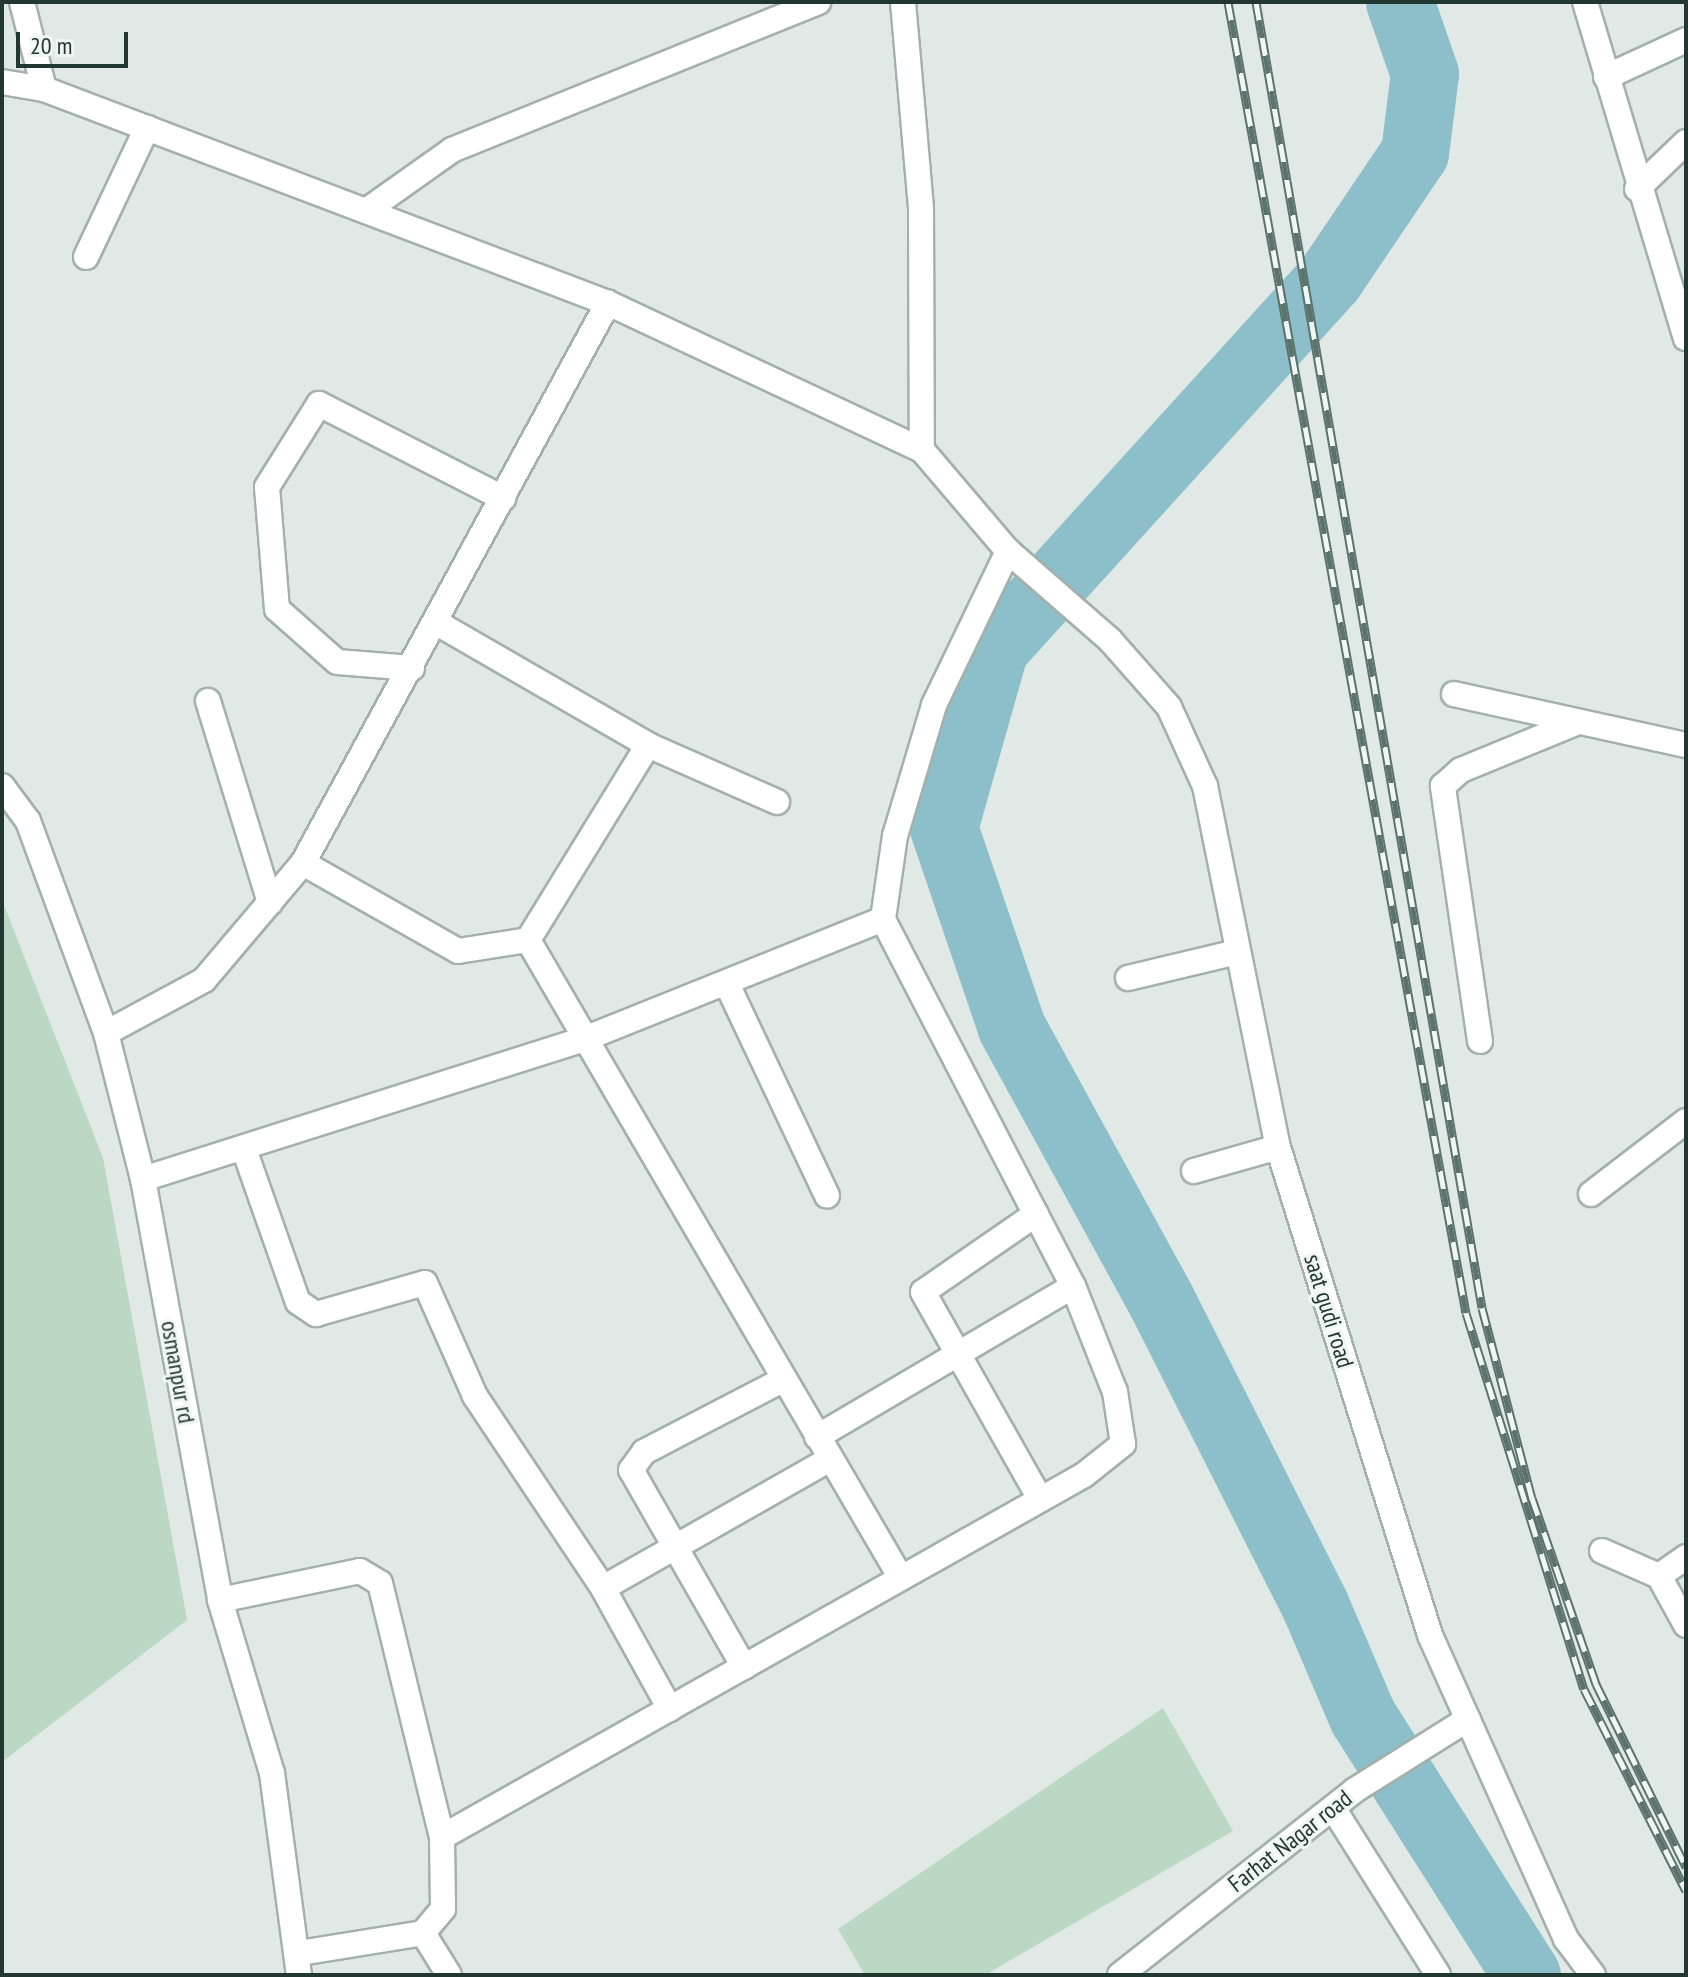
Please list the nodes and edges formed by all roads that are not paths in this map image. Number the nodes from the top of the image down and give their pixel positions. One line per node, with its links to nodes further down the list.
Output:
1 (22, 2): 8 (street)
2 (818, 2): 12 (street)
3 (903, 2): 16 (street)
4 (1585, 2): 6 (street)
5 (1686, 40): 6 (street)
6 (1606, 77): 11 (street)
7 (2, 82): 8 (street)
8 (44, 89): 9 (street)
9 (147, 128): 12 (street); 13 (street)
10 (1686, 142): 11 (street)
11 (1637, 189): 15 (street)
12 (366, 211): 14 (street)
13 (86, 257)
14 (608, 303): 16 (street); 17 (street)
15 (1686, 338)
16 (922, 450): 18 (street, saat gudi road)
17 (503, 498): 19 (street); 20 (street)
18 (1008, 551): 30 (street); 32 (street, saat gudi road)
19 (437, 623): 20 (street); 24 (street)
20 (412, 668): 28 (street)
21 (1454, 694): 23 (street)
22 (208, 701): 29 (street)
23 (1578, 722): 25 (street); 37 (street)
24 (648, 745): 27 (street); 31 (street)
25 (1686, 745)
26 (2, 786): 35 (street, osmanpur rd)
27 (777, 802)
28 (303, 863): 29 (street); 31 (street)
29 (270, 903): 35 (street)
30 (883, 919): 34 (street); 45 (street)
31 (528, 940): 36 (street)
32 (1237, 952): 33 (street); 39 (street, saat gudi road)
33 (1128, 978)
34 (727, 984): 36 (street); 44 (street)
35 (106, 1033): 42 (street, osmanpur rd)
36 (587, 1038): 40 (street); 48 (street)
37 (1480, 1041)
38 (1686, 1121): 43 (street)
39 (1278, 1147): 41 (street); 62 (street, saat gudi road)
40 (244, 1149): 42 (street); 57 (street)
41 (1194, 1171)
42 (143, 1179): 58 (street, osmanpur rd)
43 (1591, 1194)
44 (827, 1196)
45 (1036, 1214): 46 (street); 47 (street)
46 (1073, 1286): 47 (street); 51 (street)
47 (954, 1355): 49 (street); 51 (street)
48 (784, 1379): 49 (street); 52 (street)
49 (817, 1437): 50 (street)
50 (830, 1459): 52 (street); 56 (street)
51 (1040, 1499): 56 (street)
52 (675, 1549): 57 (street); 60 (street)
53 (1602, 1551): 55 (street)
54 (1686, 1557): 55 (street)
55 (1659, 1576): 59 (street)
56 (901, 1578): 60 (street)
57 (603, 1588): 61 (street)
58 (220, 1600): 64 (street); 66 (street, osmanpur rd)
59 (1686, 1625)
60 (744, 1667): 61 (street)
61 (670, 1709): 64 (street)
62 (1468, 1719): 63 (street, Farhat Nagar road); 70 (street, saat gudi road)
63 (1333, 1808): 68 (street, Farhat Nagar road); 69 (street)
64 (442, 1837): 65 (street)
65 (423, 1933): 66 (street); 67 (street)
66 (300, 1964)
67 (449, 1975)
68 (1120, 1975)
69 (1438, 1975)
70 (1593, 1975)

